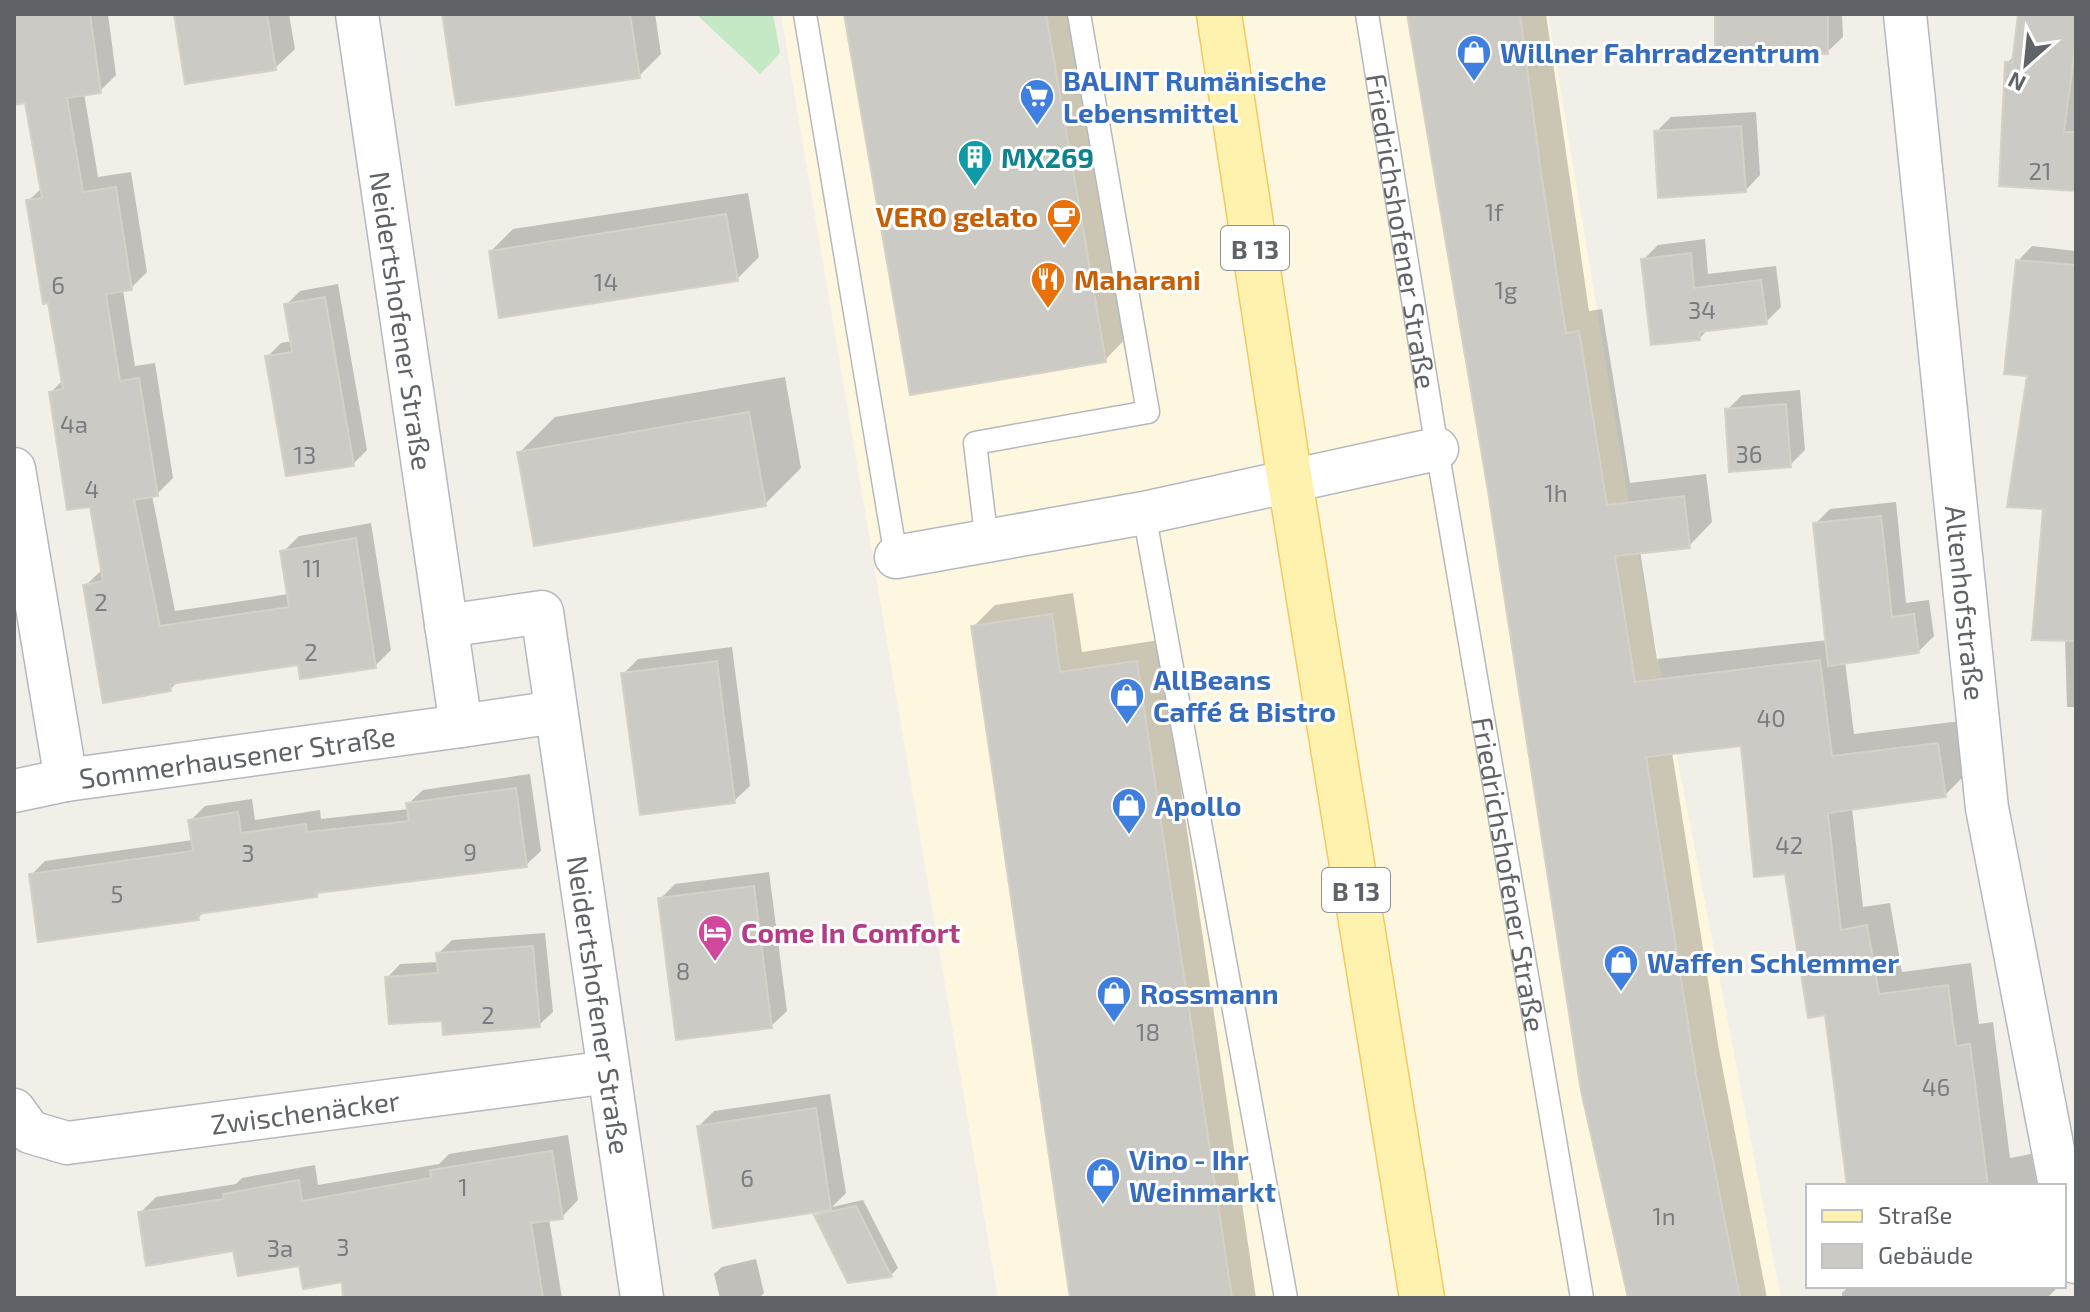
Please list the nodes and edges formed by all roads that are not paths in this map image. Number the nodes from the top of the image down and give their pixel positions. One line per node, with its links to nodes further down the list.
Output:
1 (357, 14): 13 (street, Neidertshofener Straße)
2 (805, 14): 12 (lane)
3 (1079, 14): 11 (lane)
4 (1219, 14): 9 (main road, B 13)
5 (1367, 14): 7 (lane, Friedrichshofener Straße)
6 (1905, 14): 20 (street, Altenhofstraße)
7 (1437, 449): 9 (street); 28 (lane, Friedrichshofener Straße)
8 (14, 469): 14 (street)
9 (1290, 481): 10 (street); 27 (main road, B 13)
10 (1144, 513): 11 (street); 26 (lane)
11 (987, 543): 12 (street)
12 (896, 557)
13 (446, 626): 15 (street, Neidertshofener Straße); 16 (street, Neidertshofener Straße)
14 (32, 690): 17 (street)
15 (556, 712): 16 (street); 19 (street, Neidertshofener Straße)
16 (461, 726): 17 (street, Sommerhausener Straße)
17 (66, 780): 18 (street, Sommerhausener Straße)
18 (14, 791)
19 (609, 1072): 21 (street, Zwischenäcker); 25 (street, Neidertshofener Straße)
20 (2059, 1109): 22 (street, Altenhofstraße)
21 (14, 1110)
22 (2060, 1184)
23 (2066, 1215): 24 (street)
24 (2076, 1262)
25 (642, 1298)
26 (1286, 1298)
27 (1422, 1298)
28 (1582, 1298)

